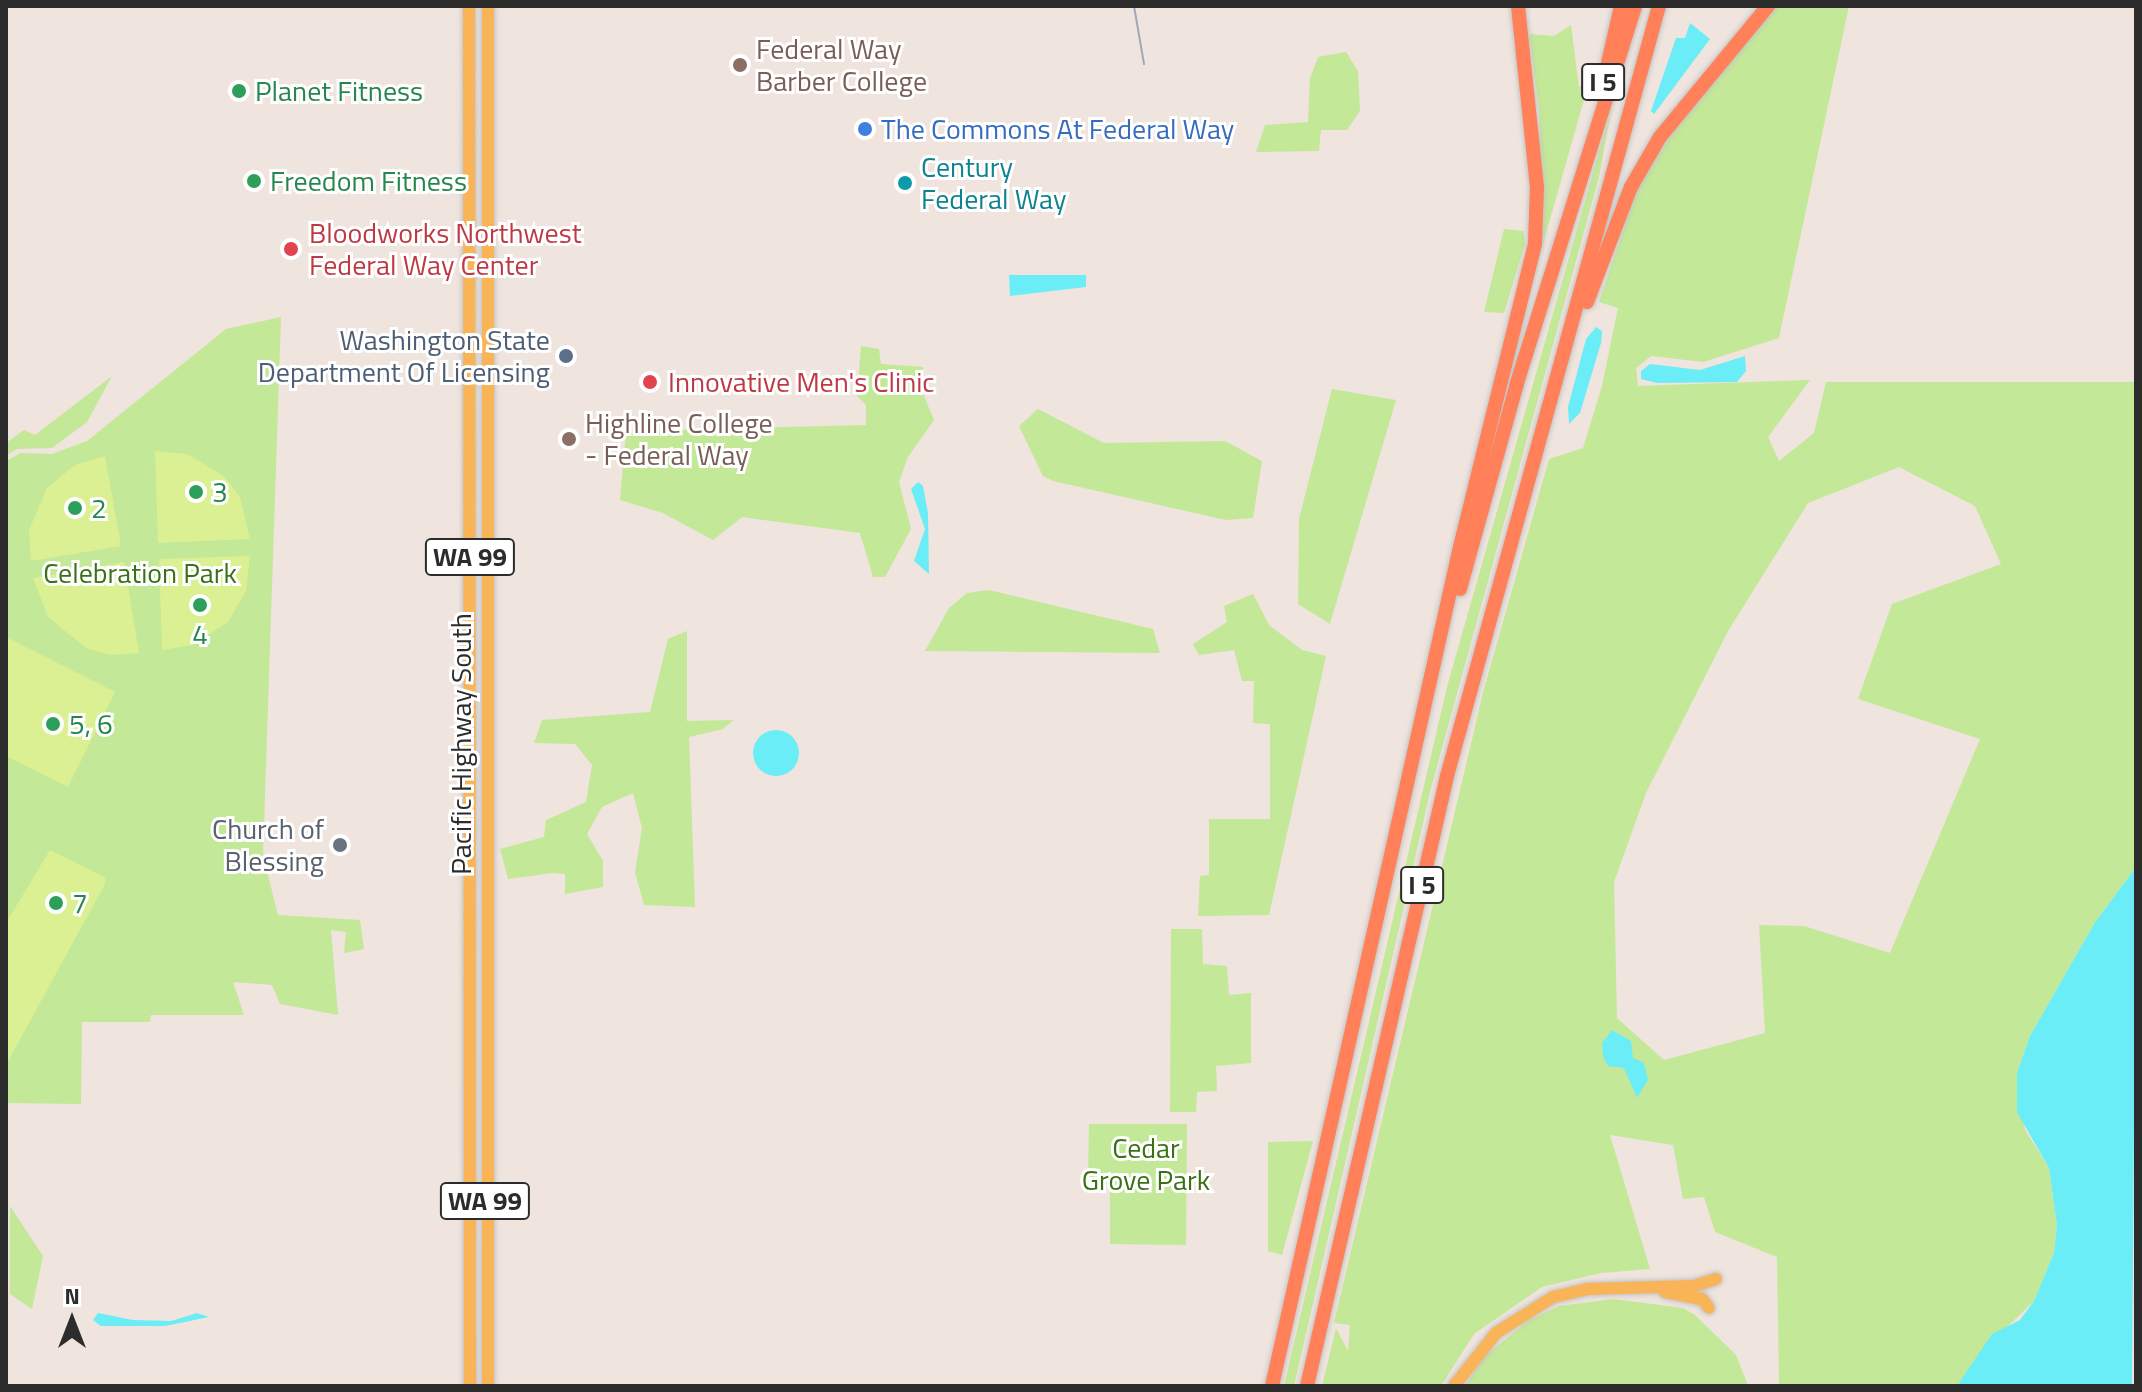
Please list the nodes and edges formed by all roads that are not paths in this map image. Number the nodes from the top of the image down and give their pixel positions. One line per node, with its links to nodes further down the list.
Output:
1 (469, 6): 9 (main road, Pacific Highway South / WA 99)
2 (488, 6): 12 (main road, Pacific Highway South / WA 99)
3 (1518, 6): 14 (highway)
4 (1621, 6): 11 (highway, I 5)
5 (1635, 6): 11 (highway)
6 (1650, 6): 10 (highway)
7 (1659, 6): 10 (highway, I 5)
8 (1768, 6): 13 (highway)
9 (470, 92): 12 (main road); 15 (main road, Pacific Highway South / WA 99)
10 (1620, 148): 13 (highway, I 5)
11 (1586, 157): 14 (highway, I 5)
12 (485, 187): 17 (main road, Pacific Highway South / WA 99)
13 (1555, 388): 25 (highway, I 5)
14 (1427, 709): 24 (highway, I 5)
15 (469, 1115): 16 (main road, Pacific Highway South / WA 99); 17 (main road)
16 (469, 1163): 18 (main road); 22 (main road, Pacific Highway South / WA 99)
17 (485, 1188): 18 (main road, Pacific Highway South / WA 99)
18 (485, 1247): 23 (main road, Pacific Highway South / WA 99)
19 (1716, 1279): 20 (main road)
20 (1611, 1287): 21 (main road); 26 (main road)
21 (1709, 1308)
22 (470, 1386)
23 (488, 1386)
24 (1272, 1386)
25 (1307, 1386)
26 (1454, 1386)

